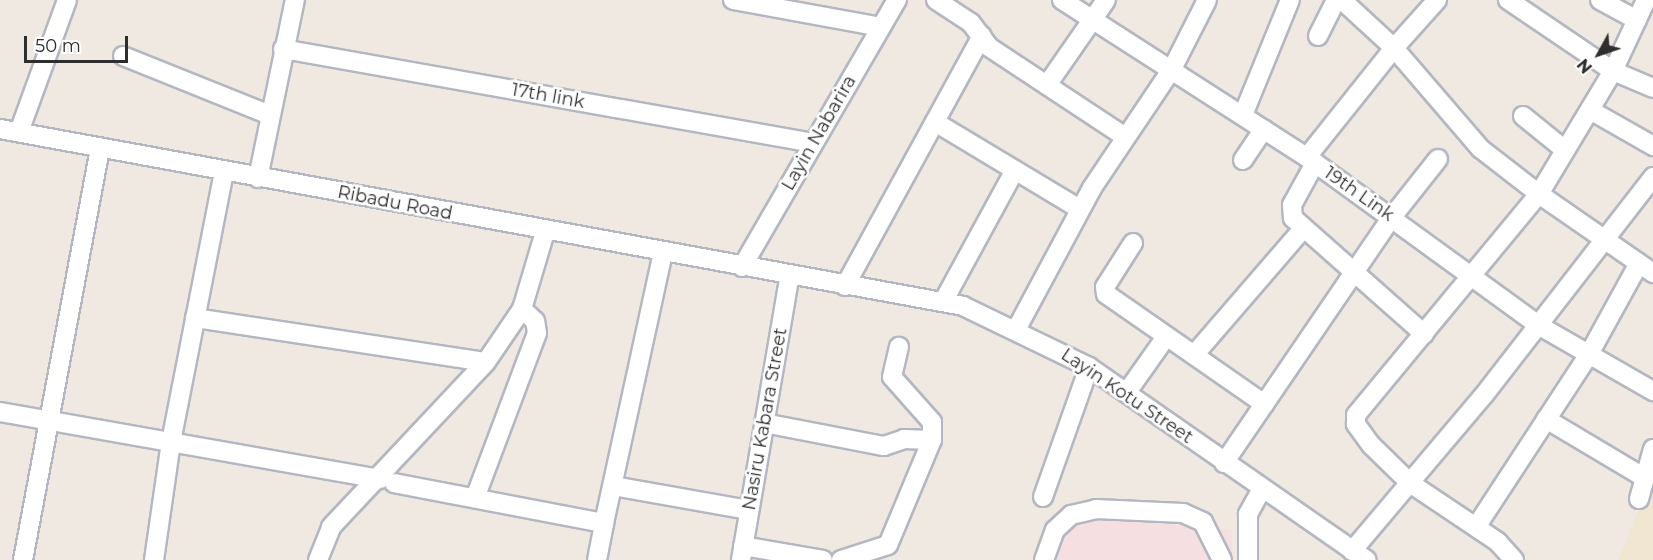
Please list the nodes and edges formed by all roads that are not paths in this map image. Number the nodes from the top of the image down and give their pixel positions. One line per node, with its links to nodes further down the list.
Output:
1 (67, 0): 36 (street)
2 (733, 0): 16 (street)
3 (897, 0): 19 (street, Layin Nabarira)
4 (936, 0): 20 (street)
5 (1062, 0): 17 (street, 19th Link)
6 (1106, 0): 17 (street)
7 (1207, 0): 25 (street)
8 (1290, 0): 31 (street)
9 (1336, 0): 21 (street)
10 (1342, 0): 22 (street)
11 (1508, 0): 26 (street)
12 (1600, 0): 18 (street)
13 (1646, 0): 18 (street)
14 (291, 1): 23 (street)
15 (1430, 2): 22 (street)
16 (765, 3): 19 (street)
17 (1092, 20): 25 (street, 19th Link); 27 (street)
18 (1637, 20): 26 (street)
19 (881, 27): 38 (street, Layin Nabarira)
20 (982, 36): 27 (street); 33 (street)
21 (1318, 36)
22 (1394, 48): 44 (street); 49 (street)
23 (283, 50): 30 (street); 38 (street, 17th link)
24 (123, 56): 30 (street)
25 (1172, 69): 31 (street, 19th Link); 37 (street)
26 (1613, 71): 28 (street); 29 (street)
27 (1047, 85): 37 (street)
28 (1653, 88)
29 (1590, 110): 39 (street); 41 (street)
30 (270, 115): 48 (street)
31 (1243, 115): 35 (street, 19th Link)
32 (1523, 116): 41 (street)
33 (934, 122): 45 (street); 62 (street)
34 (0, 129): 36 (street, Ribadu Road)
35 (1264, 129): 43 (street); 44 (street, 19th Link)
36 (19, 132): 40 (street, Ribadu Road)
37 (1124, 136): 50 (street)
38 (813, 143): 57 (street, Layin Nabarira)
39 (1653, 146)
40 (100, 148): 46 (street, Ribadu Road); 80 (street)
41 (1565, 150): 49 (street)
42 (1438, 159): 51 (street)
43 (1243, 160)
44 (1311, 160): 51 (street, 19th Link); 52 (street)
45 (1015, 170): 50 (street); 63 (street)
46 (224, 172): 48 (street, Ribadu Road); 65 (street)
47 (1653, 177): 55 (street)
48 (258, 178): 53 (street, Ribadu Road)
49 (1539, 194): 55 (street); 60 (street)
50 (1080, 210): 67 (street)
51 (1392, 217): 59 (street); 60 (street, 19th Link)
52 (1302, 230): 59 (street); 71 (street)
53 (545, 232): 56 (street, Ribadu Road); 64 (street)
54 (1133, 243): 69 (street)
55 (1604, 244): 58 (street); 66 (street)
56 (663, 253): 57 (street, Ribadu Road); 89 (street)
57 (742, 267): 61 (street, Ribadu Road)
58 (1645, 269): 72 (street)
59 (1353, 273): 68 (street); 77 (street)
60 (1475, 275): 66 (street, 19th Link); 68 (street)
61 (789, 278): 62 (street, Layin Kotu Street); 81 (street, Nasiru Kabara Street)
62 (845, 286): 63 (street, Layin Kotu Street)
63 (943, 302): 67 (street, Layin Kotu Street)
64 (522, 309): 73 (street); 92 (street)
65 (195, 318): 73 (street); 83 (street)
66 (1538, 325): 72 (street, 19th Link); 88 (street)
67 (1017, 328): 74 (street, Layin Kotu Street)
68 (1424, 334): 88 (street)
69 (1166, 337): 71 (street); 76 (street)
70 (899, 347): 82 (street)
71 (1194, 355): 77 (street)
72 (1588, 356): 75 (street, 19th Link); 79 (street)
73 (486, 362): 87 (street)
74 (1089, 367): 76 (street, Layin Kotu Street); 91 (street)
75 (1653, 391)
76 (1127, 392): 85 (street, Layin Kotu Street)
77 (1264, 404): 85 (street)
78 (0, 412): 80 (street)
79 (1546, 419): 86 (street); 96 (street)
80 (47, 420): 83 (street); 99 (street)
81 (765, 423): 82 (street); 94 (street, Nasiru Kabara Street)
82 (932, 440): 104 (street)
83 (171, 442): 87 (street); 100 (street)
84 (1653, 449): 86 (street)
85 (1224, 463): 90 (street, Layin Kotu Street)
86 (1645, 478): 93 (street)
87 (387, 482): 92 (street); 101 (street)
88 (1410, 483): 96 (street); 98 (street)
89 (613, 486): 94 (street); 95 (street)
90 (1261, 491): 98 (street, Layin Kotu Street); 107 (street)
91 (1043, 496)
92 (475, 498): 95 (street)
93 (1639, 500)
94 (749, 510): 97 (street, Nasiru Kabara Street)
95 (604, 523): 102 (street)
96 (1476, 527): 108 (street)
97 (742, 553): 103 (street)
98 (1354, 555)
99 (23, 560)
100 (154, 560)
101 (318, 560)
102 (597, 560)
103 (823, 560)
104 (841, 560)
105 (1044, 560): 106 (street)
106 (1222, 560)
107 (1248, 560)
108 (1514, 560)

